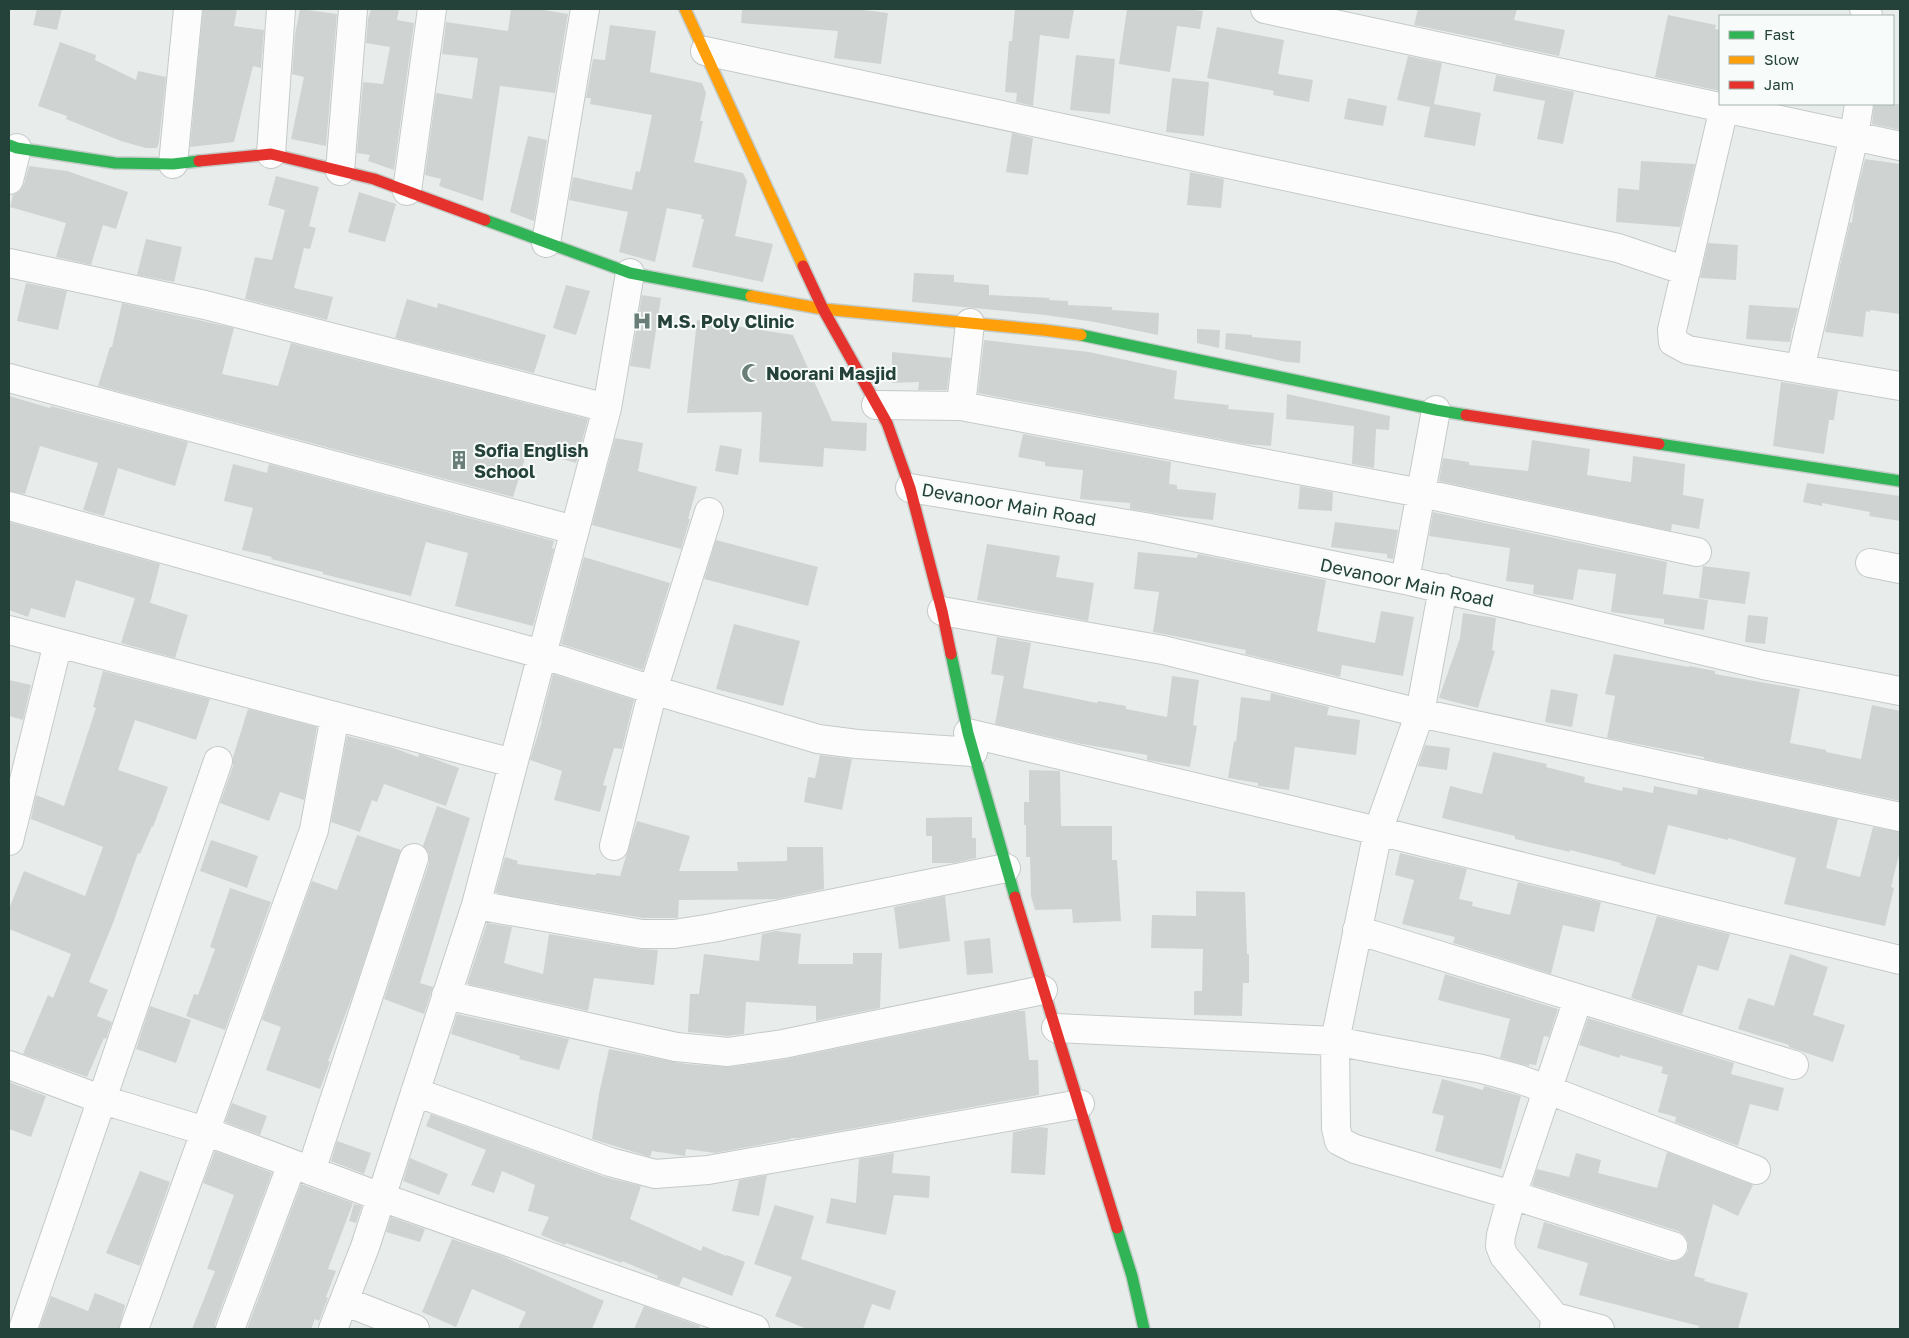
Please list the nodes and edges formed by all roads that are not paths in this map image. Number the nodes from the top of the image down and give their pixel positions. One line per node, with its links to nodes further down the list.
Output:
1 (188, 9): 15 (street)
2 (281, 9): 14 (street)
3 (353, 9): 16 (street)
4 (432, 9): 18 (street)
5 (585, 9): 19 (street)
6 (685, 9): 8 (street)
7 (1265, 9): 10 (street)
8 (705, 51): 21 (street); 23 (street)
9 (1859, 105): 11 (street)
10 (1724, 108): 11 (street); 21 (street)
11 (1854, 136): 12 (street); 25 (street)
12 (1900, 146)
13 (13, 147): 15 (street); 17 (street)
14 (271, 154): 15 (street); 16 (street)
15 (173, 164)
16 (340, 171): 18 (street)
17 (9, 180)
18 (407, 191): 19 (street)
19 (546, 243): 22 (street)
20 (9, 263): 30 (street)
21 (1686, 271): 25 (street)
22 (630, 273): 23 (street); 30 (street)
23 (823, 308): 24 (street); 28 (street)
24 (970, 323): 29 (street); 31 (street)
25 (1800, 369): 27 (street)
26 (9, 378): 37 (street)
27 (1900, 386)
28 (876, 404): 29 (street); 33 (street)
29 (961, 406): 34 (street)
30 (606, 408): 37 (street)
31 (1436, 410): 32 (street); 34 (street)
32 (1900, 480)
33 (910, 488): 41 (street, Devanoor Main Road); 43 (street)
34 (1421, 494): 38 (street); 41 (street)
35 (9, 506): 46 (street)
36 (709, 512): 47 (street)
37 (574, 530): 46 (street)
38 (1697, 552)
39 (1870, 563): 40 (street)
40 (1900, 569)
41 (1406, 580): 42 (street, Devanoor Main Road)
42 (1443, 588): 48 (street, Devanoor Main Road); 49 (street)
43 (942, 612): 49 (street); 51 (street)
44 (9, 630): 45 (street)
45 (58, 642): 50 (street); 56 (street)
46 (541, 654): 47 (street); 53 (street)
47 (653, 690): 51 (street); 57 (street)
48 (1900, 691)
49 (1420, 713): 54 (street); 55 (street)
50 (334, 716): 53 (street); 74 (street)
51 (971, 742): 55 (street); 59 (street)
52 (218, 760): 72 (street)
53 (512, 763): 60 (street)
54 (1900, 817)
55 (1378, 831): 61 (street); 62 (street)
56 (9, 841)
57 (614, 846)
58 (414, 858): 75 (street)
59 (1006, 868): 60 (street); 63 (street)
60 (476, 905): 64 (street)
61 (1357, 930): 65 (street); 67 (street)
62 (1900, 960)
63 (1043, 990): 64 (street); 66 (street)
64 (446, 995): 71 (street)
65 (1578, 999): 69 (street); 70 (street)
66 (1056, 1028): 67 (street); 73 (street)
67 (1335, 1041): 70 (street); 77 (street)
68 (9, 1065): 72 (street)
69 (1794, 1065)
70 (1546, 1089): 76 (street); 77 (street)
71 (415, 1092): 73 (street); 78 (street)
72 (103, 1100): 74 (street); 82 (street)
73 (1080, 1104): 88 (street)
74 (205, 1131): 75 (street); 83 (street)
75 (302, 1168): 78 (street); 84 (street)
76 (1756, 1170)
77 (1512, 1195): 79 (street); 81 (street)
78 (381, 1197): 80 (street); 87 (street)
79 (1673, 1246)
80 (344, 1302): 85 (street); 86 (street)
81 (1555, 1323): 89 (street)
82 (23, 1329)
83 (134, 1329)
84 (230, 1329)
85 (333, 1329)
86 (415, 1329)
87 (755, 1329)
88 (1144, 1329)
89 (1600, 1329)

